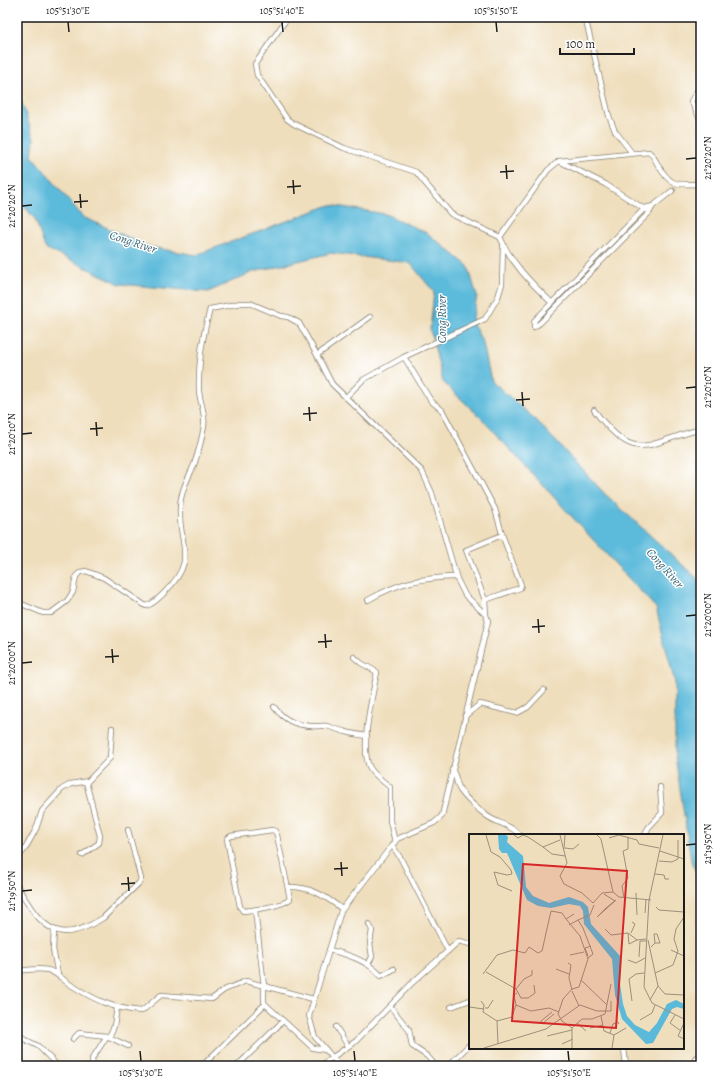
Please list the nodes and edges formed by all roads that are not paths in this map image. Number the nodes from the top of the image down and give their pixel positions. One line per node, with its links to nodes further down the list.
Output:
1 (288, 17): 12 (street)
2 (586, 17): 5 (street)
3 (701, 85): 4 (street)
4 (701, 121)
5 (632, 153): 6 (street); 7 (street)
6 (559, 161): 10 (street); 12 (street)
7 (680, 184): 8 (street); 9 (street)
8 (701, 184)
9 (655, 205): 10 (street); 11 (street)
10 (645, 208): 11 (street); 14 (street)
11 (649, 212): 14 (street)
12 (500, 237): 13 (street)
13 (503, 246): 14 (street); 17 (street)
14 (552, 303)
15 (370, 317): 16 (street)
16 (317, 355): 18 (street); 25 (street)
17 (404, 357): 18 (street); 21 (street)
18 (346, 397): 22 (street)
19 (594, 410): 20 (street)
20 (701, 429)
21 (502, 535): 24 (street); 24 (street)
22 (456, 577): 23 (street); 26 (street)
23 (368, 600)
24 (485, 600): 26 (street)
25 (17, 602)
26 (486, 615): 30 (street)
27 (354, 657): 32 (street)
28 (544, 690): 30 (street)
29 (274, 707): 32 (street)
30 (465, 716): 33 (street)
31 (112, 728): 34 (street)
32 (367, 736): 39 (street)
33 (452, 770): 37 (street); 39 (street)
34 (86, 782): 40 (street); 41 (street)
35 (660, 787): 38 (street)
36 (128, 830): 48 (street)
37 (519, 834)
38 (645, 834)
39 (393, 843): 45 (street); 51 (street)
40 (82, 855)
41 (17, 858)
42 (17, 884): 44 (street)
43 (288, 887): 45 (street); 46 (street); 46 (street)
44 (18, 893): 48 (street)
45 (342, 909): 50 (street)
46 (255, 910): 56 (street)
47 (369, 924): 52 (street)
48 (54, 930): 55 (street)
49 (469, 944): 51 (street)
50 (329, 950): 52 (street); 57 (street)
51 (448, 951): 60 (street)
52 (368, 964): 53 (street)
53 (394, 969)
54 (17, 971): 55 (street)
55 (58, 975): 62 (street)
56 (264, 986): 57 (street); 59 (street); 62 (street)
57 (313, 999): 72 (street)
58 (469, 1000): 61 (street)
59 (265, 1004): 63 (street); 79 (street)
60 (390, 1006): 70 (street); 83 (street)
61 (451, 1007)
62 (117, 1008): 66 (street)
63 (282, 1020): 72 (street); 80 (street)
64 (336, 1027): 70 (street)
65 (17, 1033): 76 (street)
66 (108, 1037): 67 (street); 69 (street); 78 (street)
67 (73, 1038)
68 (469, 1045): 84 (street)
69 (128, 1046)
70 (348, 1046): 74 (street)
71 (624, 1049): 85 (street)
72 (326, 1050): 74 (street)
73 (701, 1054): 86 (street)
74 (333, 1057): 81 (street); 82 (street)
75 (17, 1062): 77 (street)
76 (54, 1062)
77 (22, 1066)
78 (92, 1066)
79 (202, 1066)
80 (237, 1066)
81 (320, 1066)
82 (342, 1066)
83 (436, 1066)
84 (448, 1066)
85 (626, 1066)
86 (698, 1066)

